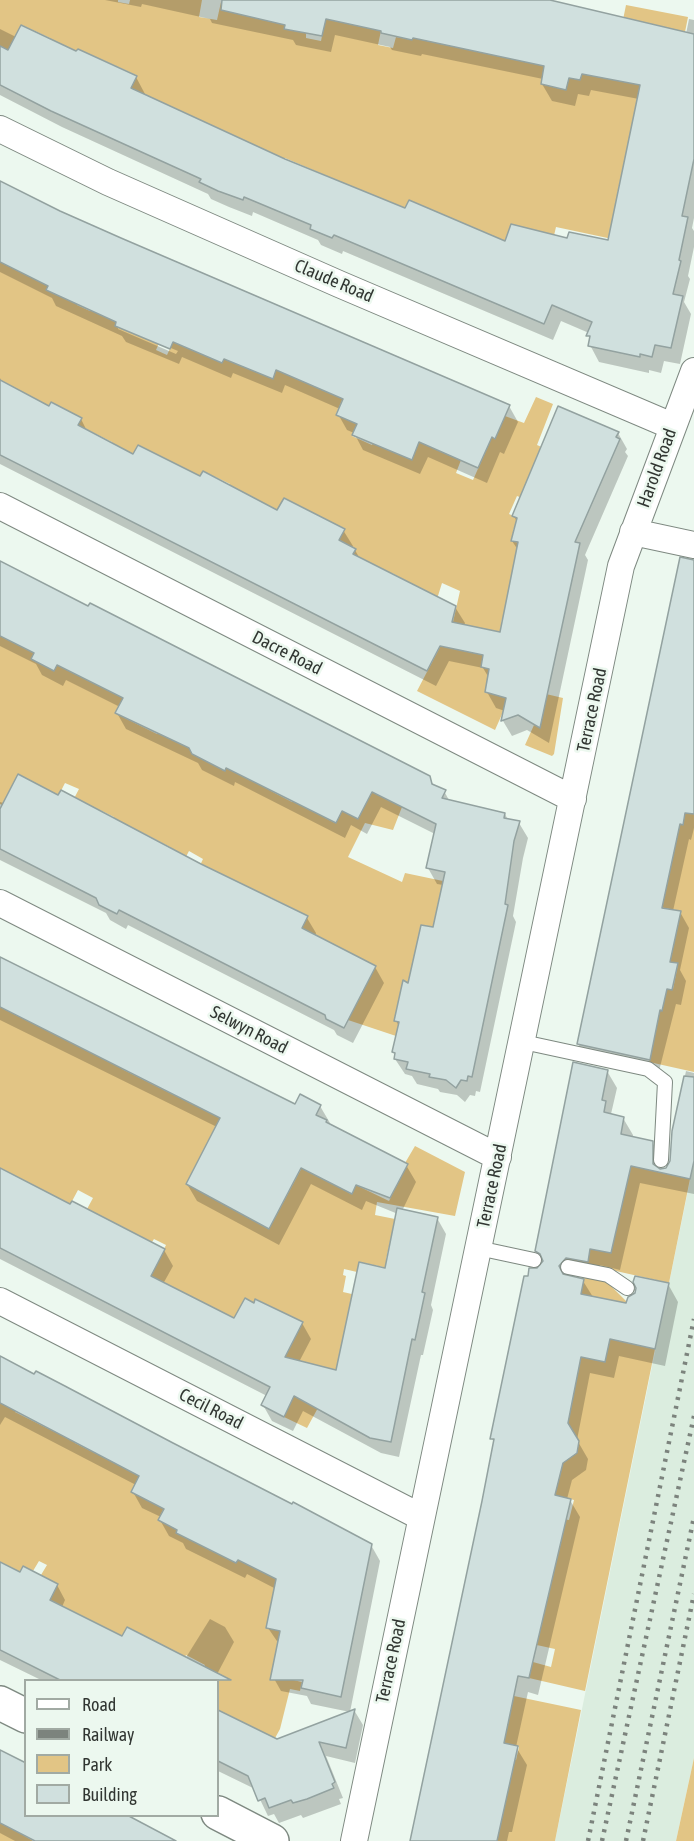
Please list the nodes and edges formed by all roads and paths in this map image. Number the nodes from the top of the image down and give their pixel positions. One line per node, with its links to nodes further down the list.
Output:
1 (0, 129): 3 (street, Claude Road)
2 (694, 371): 3 (street, Harold Road)
3 (672, 426): 5 (street, Harold Road)
4 (0, 506): 7 (street, Dacre Road)
5 (633, 532): 6 (street); 7 (street, Terrace Road)
6 (694, 545)
7 (573, 800): 9 (street, Terrace Road)
8 (0, 903): 10 (street, Selwyn Road)
9 (523, 1042): 10 (street, Terrace Road); 11 (lane)
10 (498, 1157): 12 (street, Terrace Road)
11 (661, 1160)
12 (478, 1248): 13 (lane); 17 (street, Terrace Road)
13 (534, 1260)
14 (568, 1267): 15 (lane)
15 (627, 1288)
16 (0, 1301): 17 (street, Cecil Road)
17 (421, 1517): 22 (street, Terrace Road)
18 (0, 1703): 19 (main road)
19 (24, 1715)
20 (219, 1814): 21 (main road)
21 (272, 1841)
22 (354, 1841)

